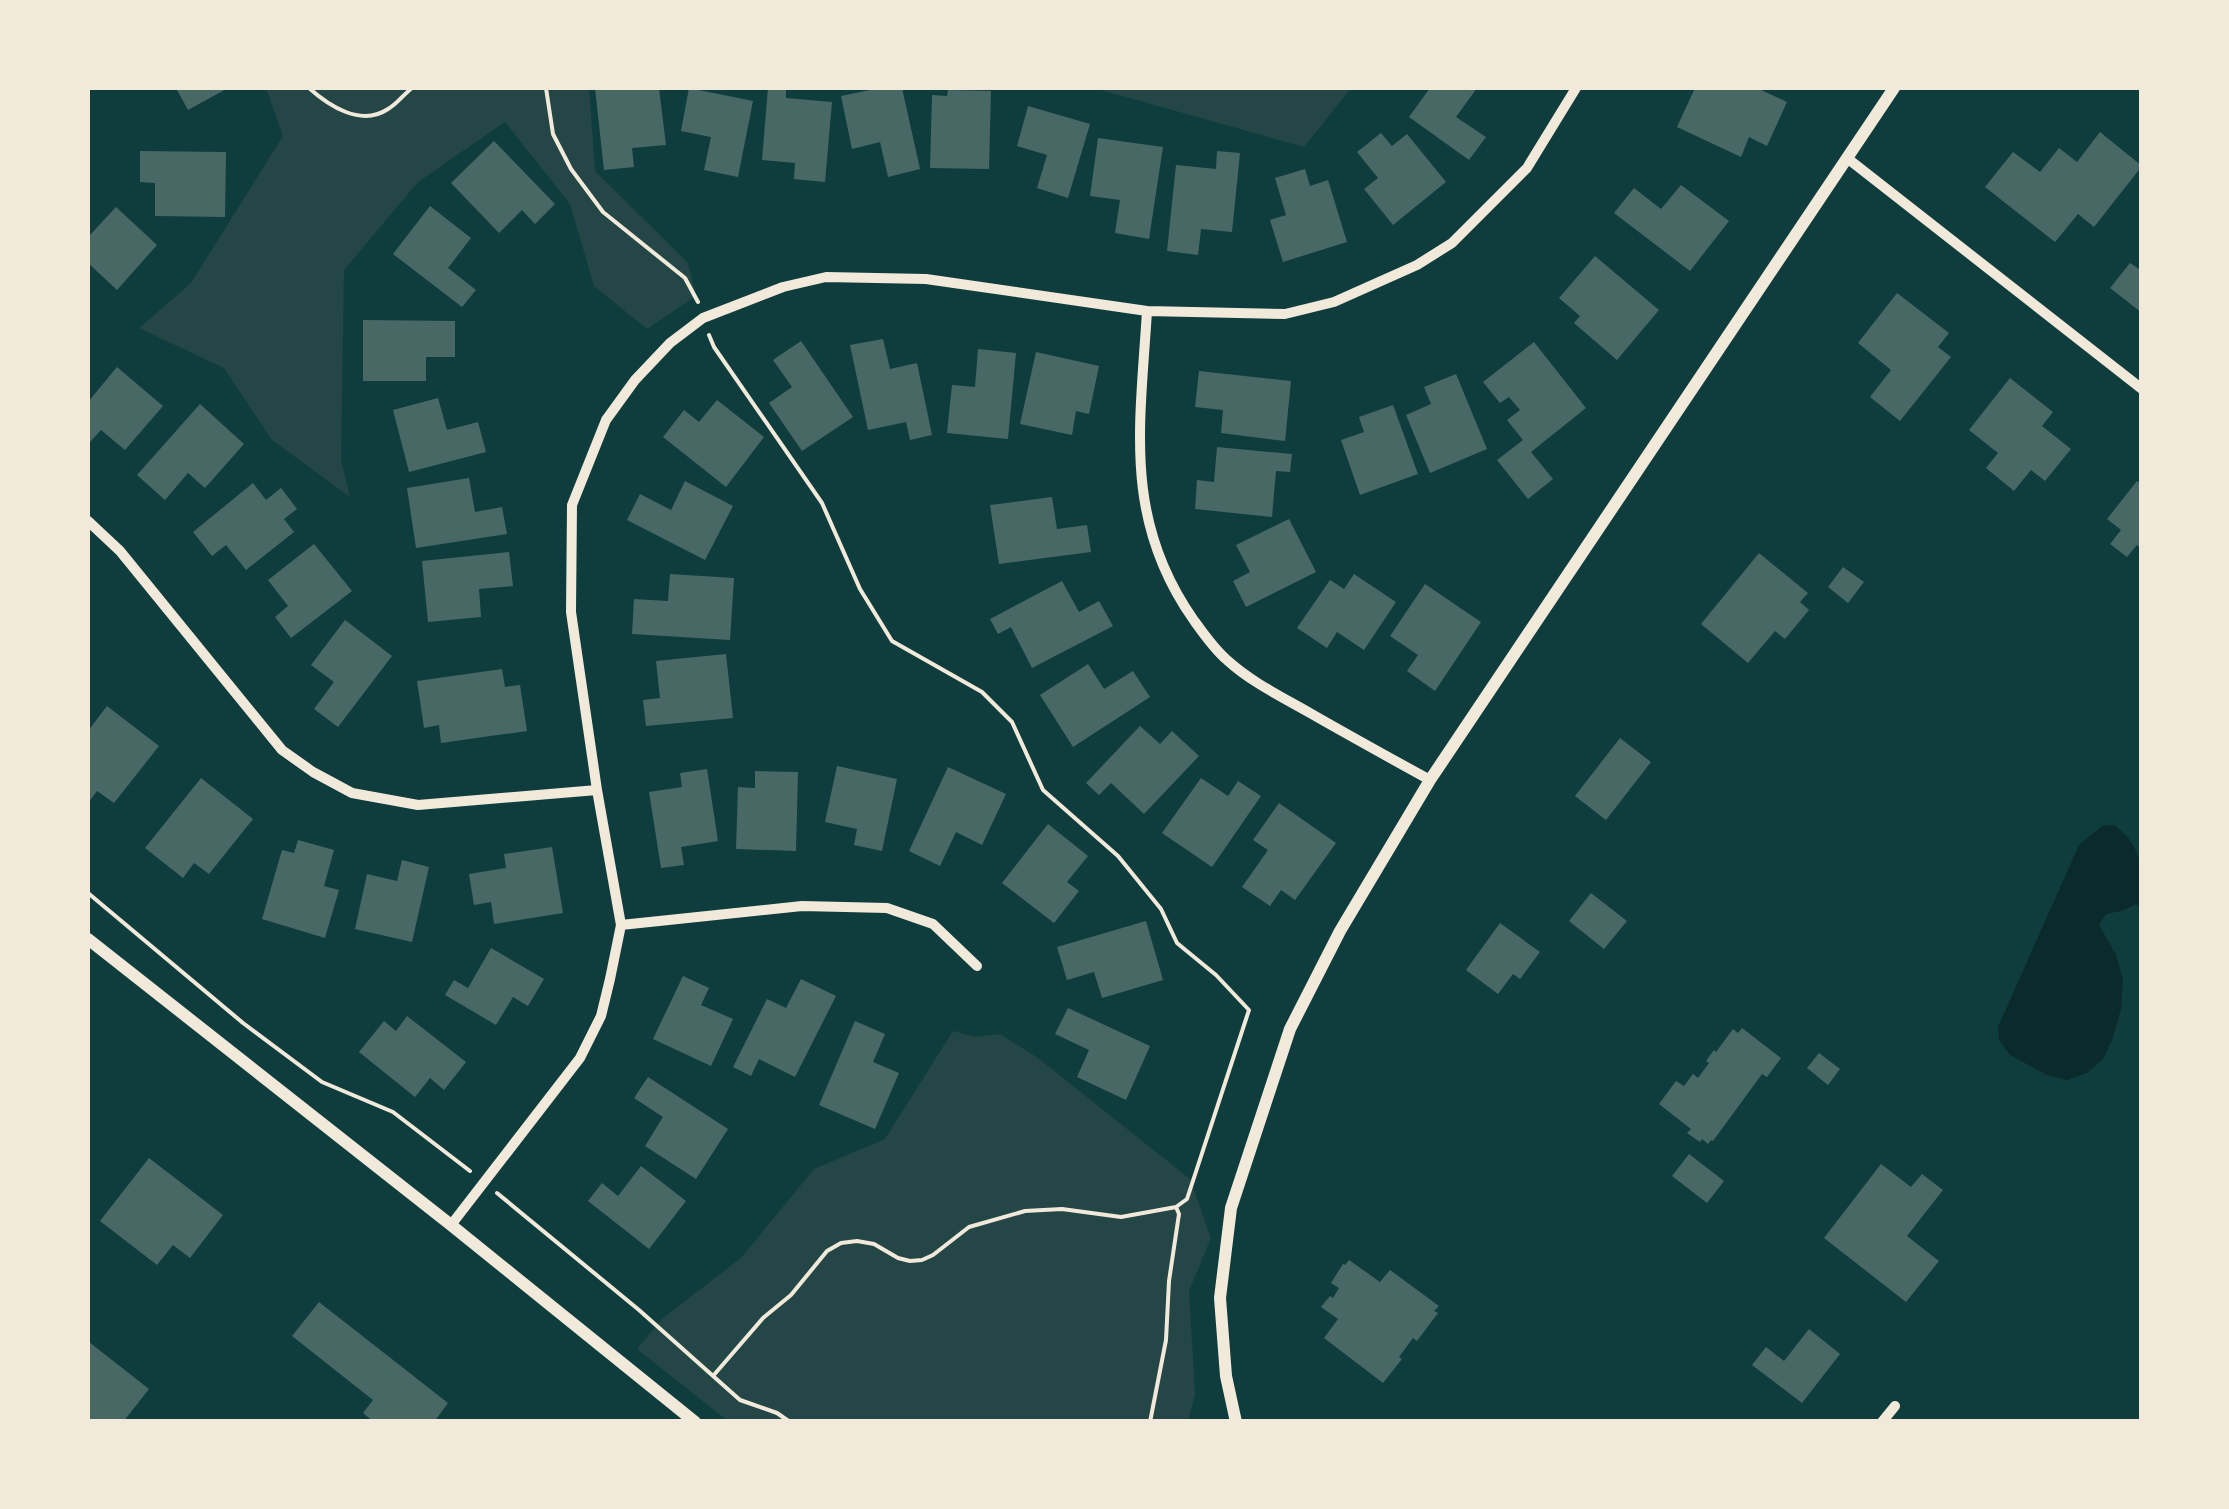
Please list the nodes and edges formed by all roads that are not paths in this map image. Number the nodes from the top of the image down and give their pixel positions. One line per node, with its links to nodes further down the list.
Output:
1 (1576, 88): 4 (street)
2 (1894, 88): 3 (street)
3 (1847, 158): 5 (street); 7 (street)
4 (1147, 311): 7 (street); 8 (street)
5 (2142, 389)
6 (88, 521): 8 (street)
7 (1430, 780): 15 (street)
8 (597, 790): 9 (street)
9 (621, 925): 11 (street); 12 (street)
10 (88, 939): 12 (street)
11 (976, 966)
12 (451, 1225): 14 (street)
13 (1894, 1406): 16 (street)
14 (694, 1422)
15 (1236, 1422)
16 (1882, 1422)

